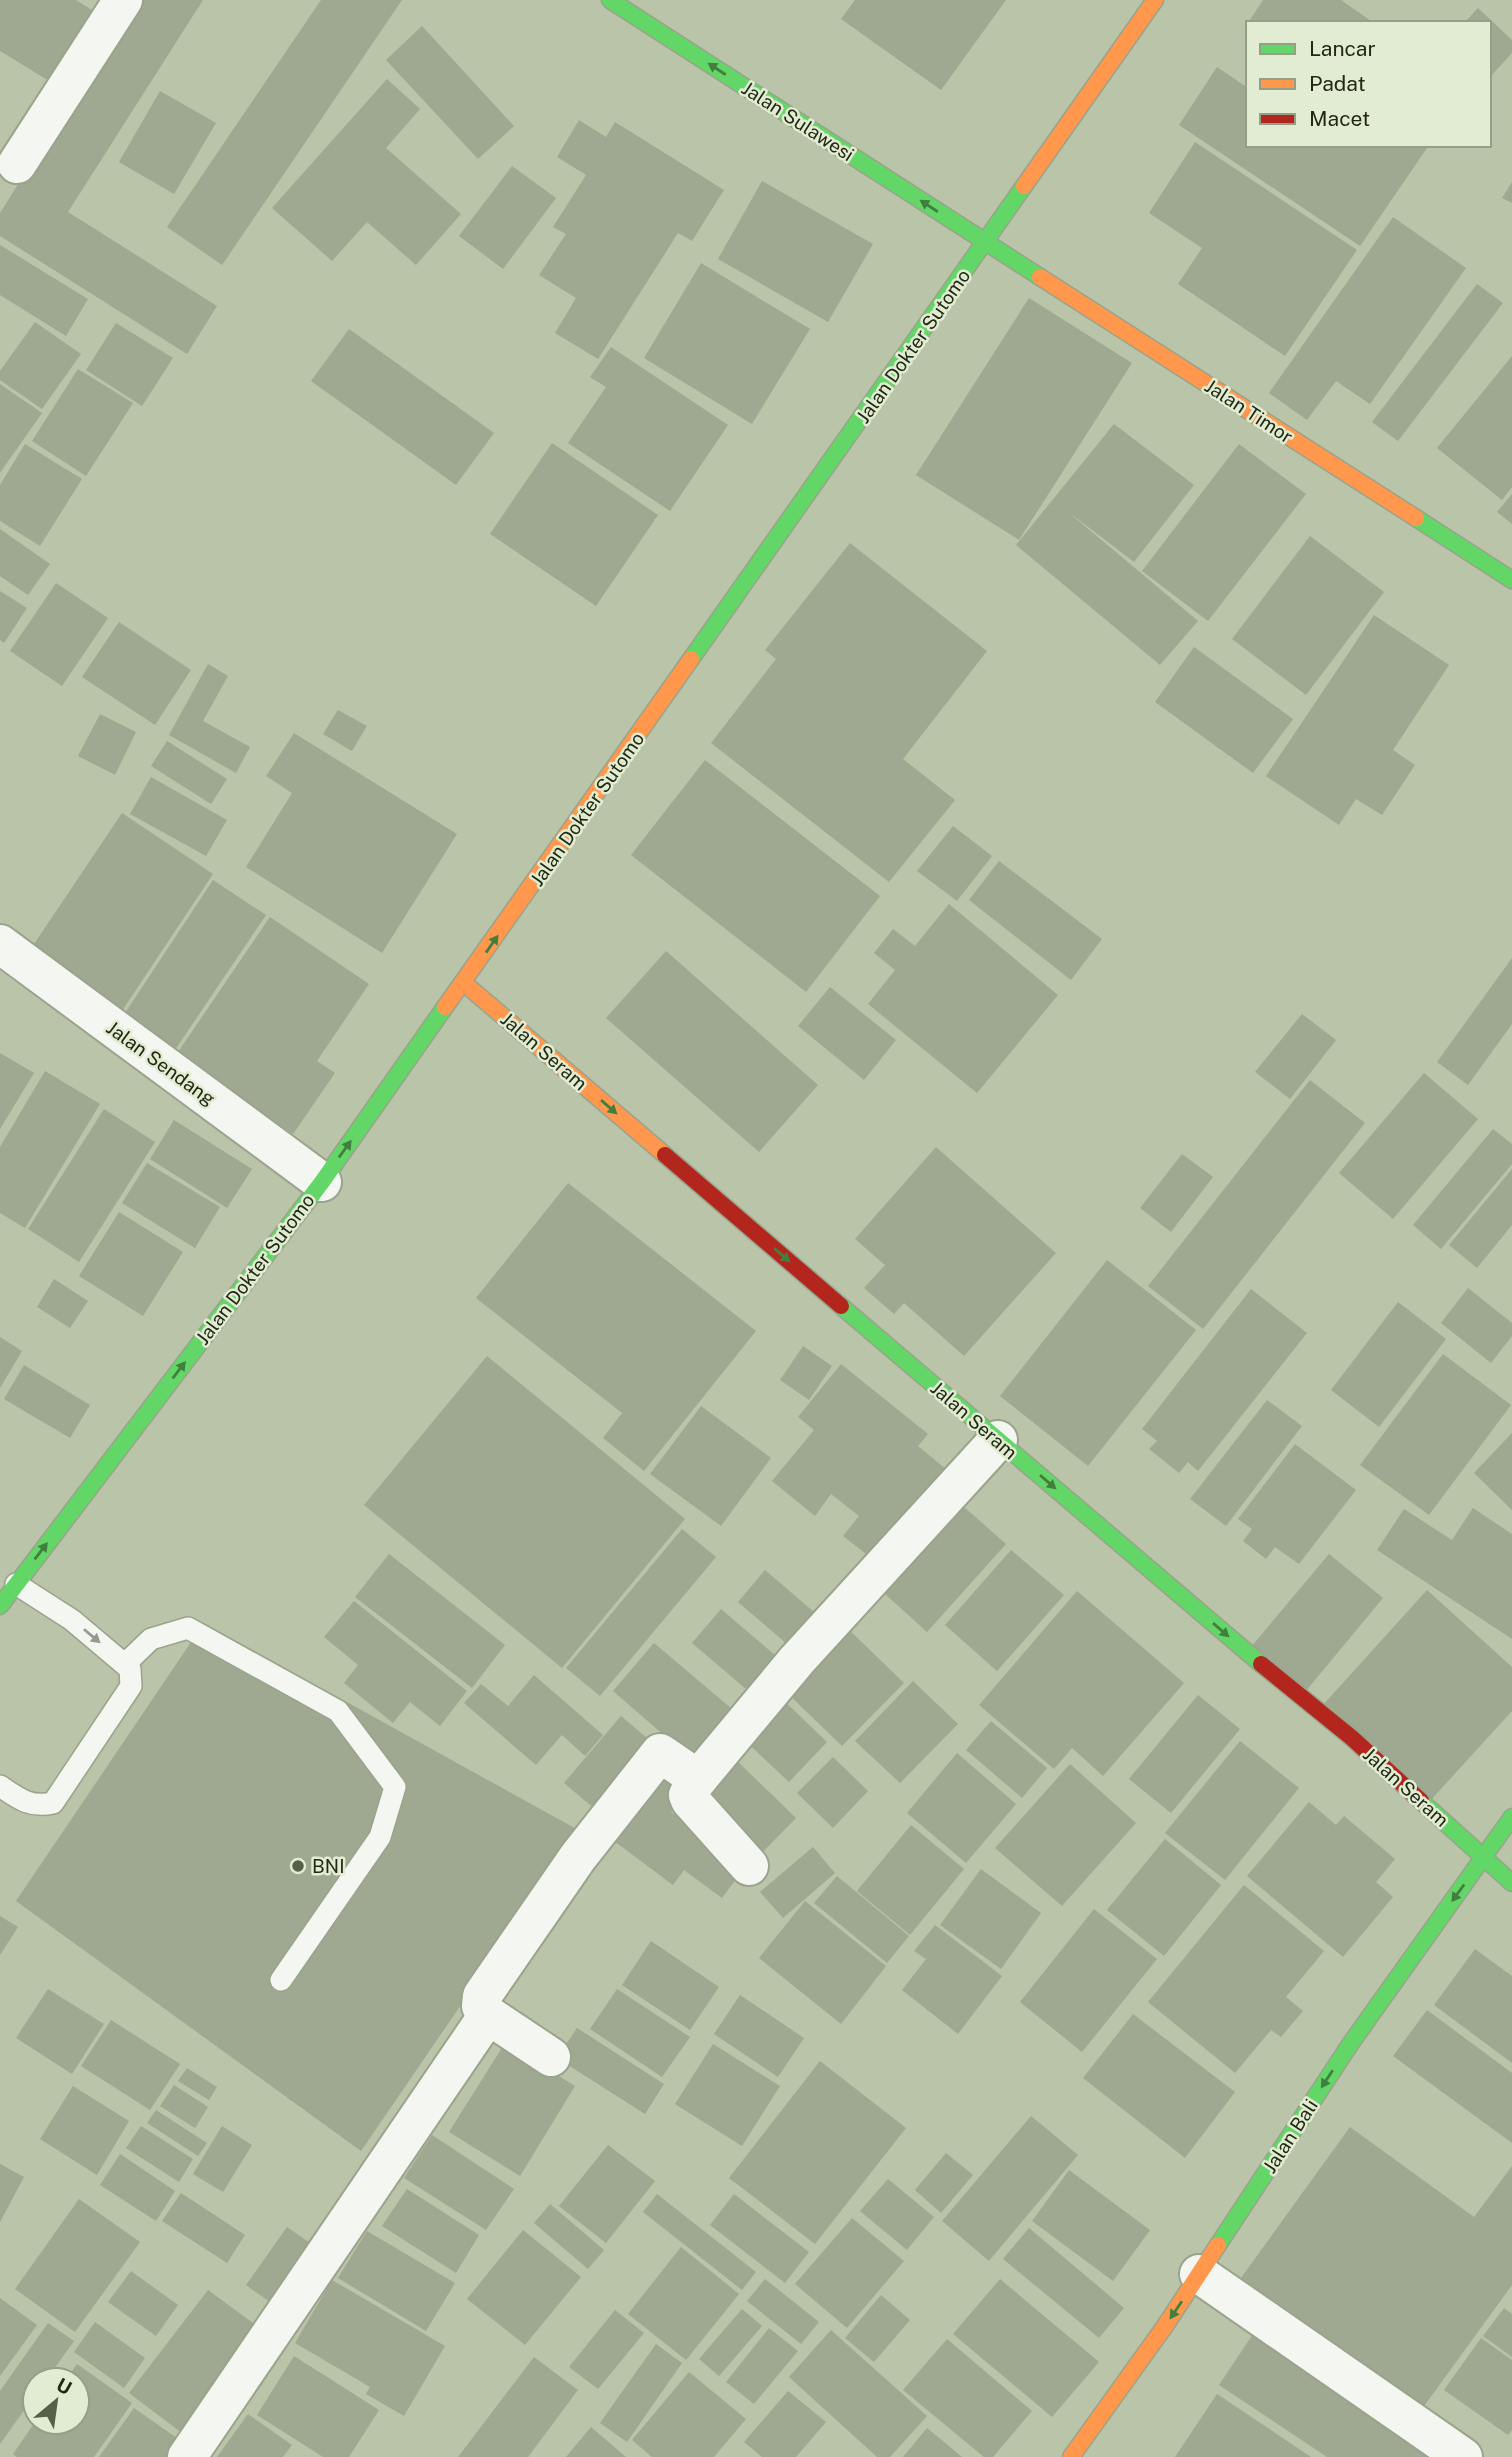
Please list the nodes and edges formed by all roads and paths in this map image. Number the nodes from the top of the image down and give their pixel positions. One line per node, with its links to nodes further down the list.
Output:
1 (123, 0): 4 (street)
2 (610, 0): 5 (main road, Jalan Sulawesi, one-way to 2)
3 (1155, 0): 5 (main road, Jalan Dokter Sutomo)
4 (17, 164)
5 (986, 243): 6 (main road, Jalan Timor); 8 (main road, Jalan Dokter Sutomo, one-way to 5)
6 (1512, 580)
7 (0, 944): 9 (street, Jalan Sendang)
8 (464, 983): 9 (main road, Jalan Dokter Sutomo, one-way to 8); 10 (main road, Jalan Seram, one-way to 10)
9 (322, 1182): 11 (main road, Jalan Dokter Sutomo, one-way to 9)
10 (998, 1440): 14 (street); 17 (main road, Jalan Seram, one-way to 17)
11 (16, 1584): 12 (main road, Jalan Dokter Sutomo); 13 (lane, one-way to 13)
12 (0, 1606)
13 (125, 1664): 15 (lane); 20 (lane)
14 (698, 1779): 18 (street); 21 (street)
15 (0, 1786)
16 (1512, 1817): 17 (main road, Jalan Bali)
17 (1484, 1857): 19 (main road, Jalan Seram); 23 (main road, Jalan Bali, one-way to 23)
18 (749, 1866)
19 (1512, 1883)
20 (281, 1980)
21 (488, 2015): 22 (street); 24 (street)
22 (551, 2057)
23 (1199, 2274): 25 (main road, Jalan Bali, one-way to 25); 26 (street)
24 (187, 2457)
25 (1071, 2457)
26 (1463, 2457)

